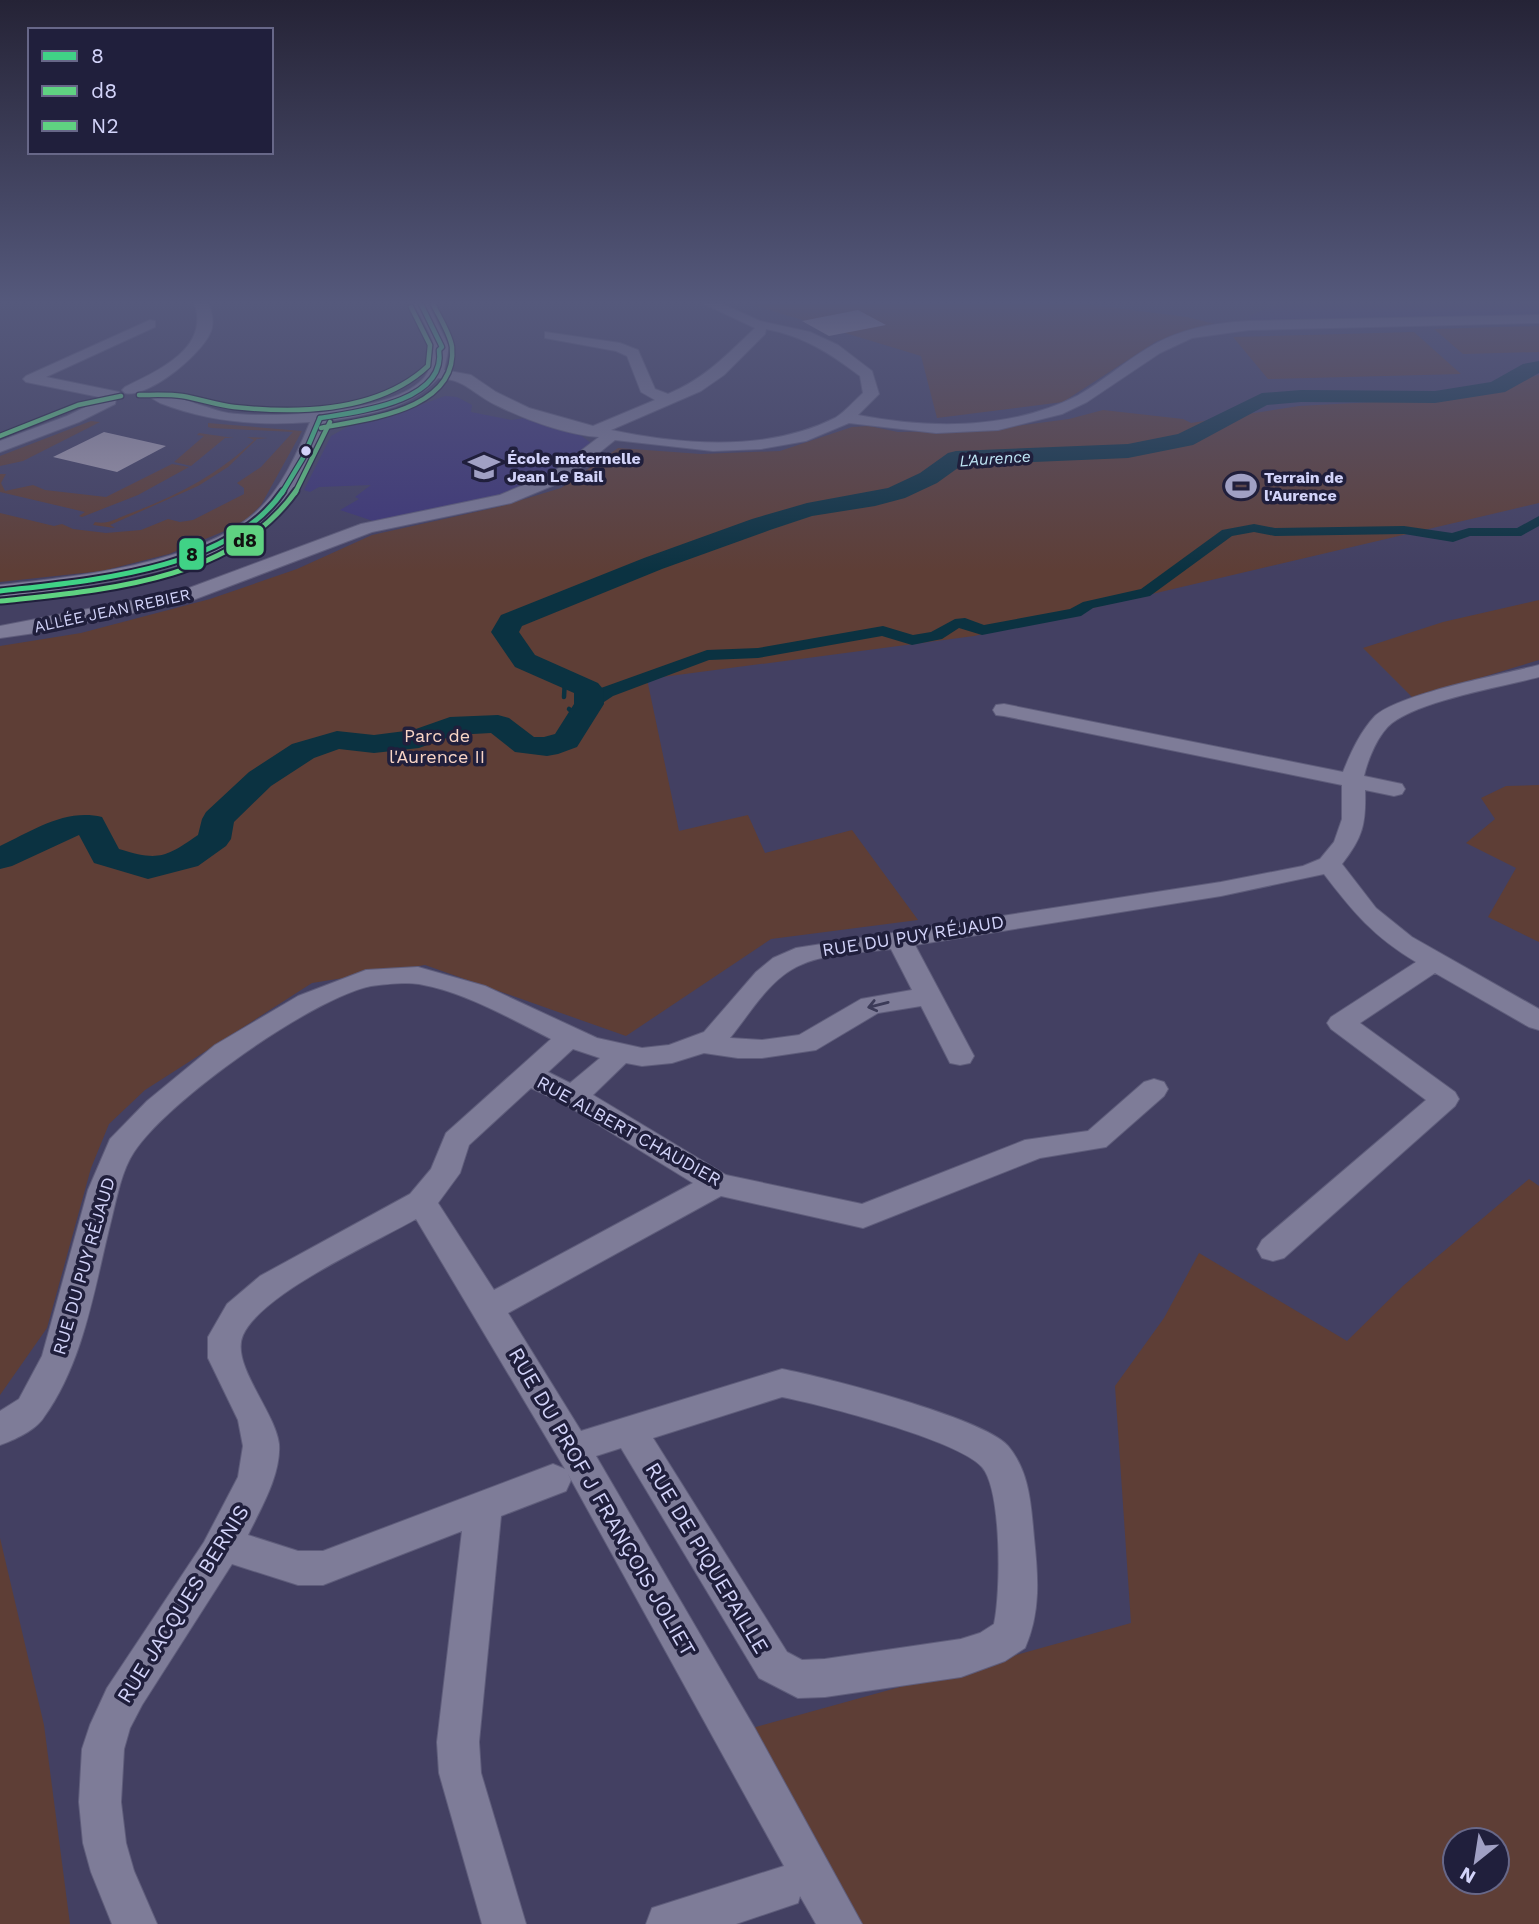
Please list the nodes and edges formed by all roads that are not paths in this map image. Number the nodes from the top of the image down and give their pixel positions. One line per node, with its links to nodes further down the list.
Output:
1 (90, 392): 10 (street)
2 (135, 392): 10 (street)
3 (415, 392): 13 (street)
4 (485, 392): 15 (street)
5 (649, 392): 11 (street)
6 (687, 392): 11 (street)
7 (871, 392): 14 (street)
8 (1093, 392): 14 (street)
9 (153, 393): 10 (street); 12 (street)
10 (123, 399): 12 (street); 16 (street)
11 (668, 400): 15 (street)
12 (178, 406): 13 (street)
13 (320, 418): 17 (street)
14 (849, 418): 15 (street)
15 (601, 434): 18 (street, ALLÉE JEAN REBIER)
16 (0, 447)
17 (0, 591)
18 (0, 632)
19 (1539, 671): 21 (street)
20 (1004, 710): 21 (street)
21 (1352, 782): 22 (street); 23 (street)
22 (1394, 789)
23 (1329, 864): 24 (street, RUE DU PUY RÉJAUD); 25 (street)
24 (899, 938): 26 (street); 29 (street, RUE DU PUY RÉJAUD)
25 (1435, 961): 27 (street); 37 (street)
26 (929, 996): 29 (street, one-way to 29); 31 (street)
27 (1539, 1021)
28 (570, 1038): 30 (street, RUE DU PUY RÉJAUD); 32 (street, RUE JACQUES BERNIS); 39 (street, RUE DU PUY RÉJAUD)
29 (703, 1043): 30 (street, RUE DU PUY RÉJAUD)
30 (618, 1054): 34 (street)
31 (960, 1056)
32 (530, 1076): 34 (street, RUE ALBERT CHAUDIER); 36 (street, RUE JACQUES BERNIS)
33 (1154, 1089): 35 (street, RUE ALBERT CHAUDIER)
34 (573, 1096): 35 (street, RUE ALBERT CHAUDIER)
35 (718, 1184): 38 (street)
36 (421, 1202): 38 (street, RUE DU PROF J FRANÇOIS JOLIET); 43 (street, RUE JACQUES BERNIS)
37 (1273, 1249)
38 (489, 1308): 41 (street, RUE DU PROF J FRANÇOIS JOLIET)
39 (0, 1430)
40 (631, 1433): 40 (street, RUE DE PIQUEPAILLE); 41 (street, RUE DE PIQUEPAILLE)
41 (563, 1465): 42 (street, RUE DE PIQUEPAILLE); 48 (street, RUE DU PROF J FRANÇOIS JOLIET)
42 (483, 1508): 43 (street, RUE DE PIQUEPAILLE); 46 (street)
43 (222, 1544): 45 (street, RUE JACQUES BERNIS)
44 (782, 1887): 47 (street)
45 (135, 1924)
46 (504, 1924)
47 (668, 1924)
48 (840, 1924)

